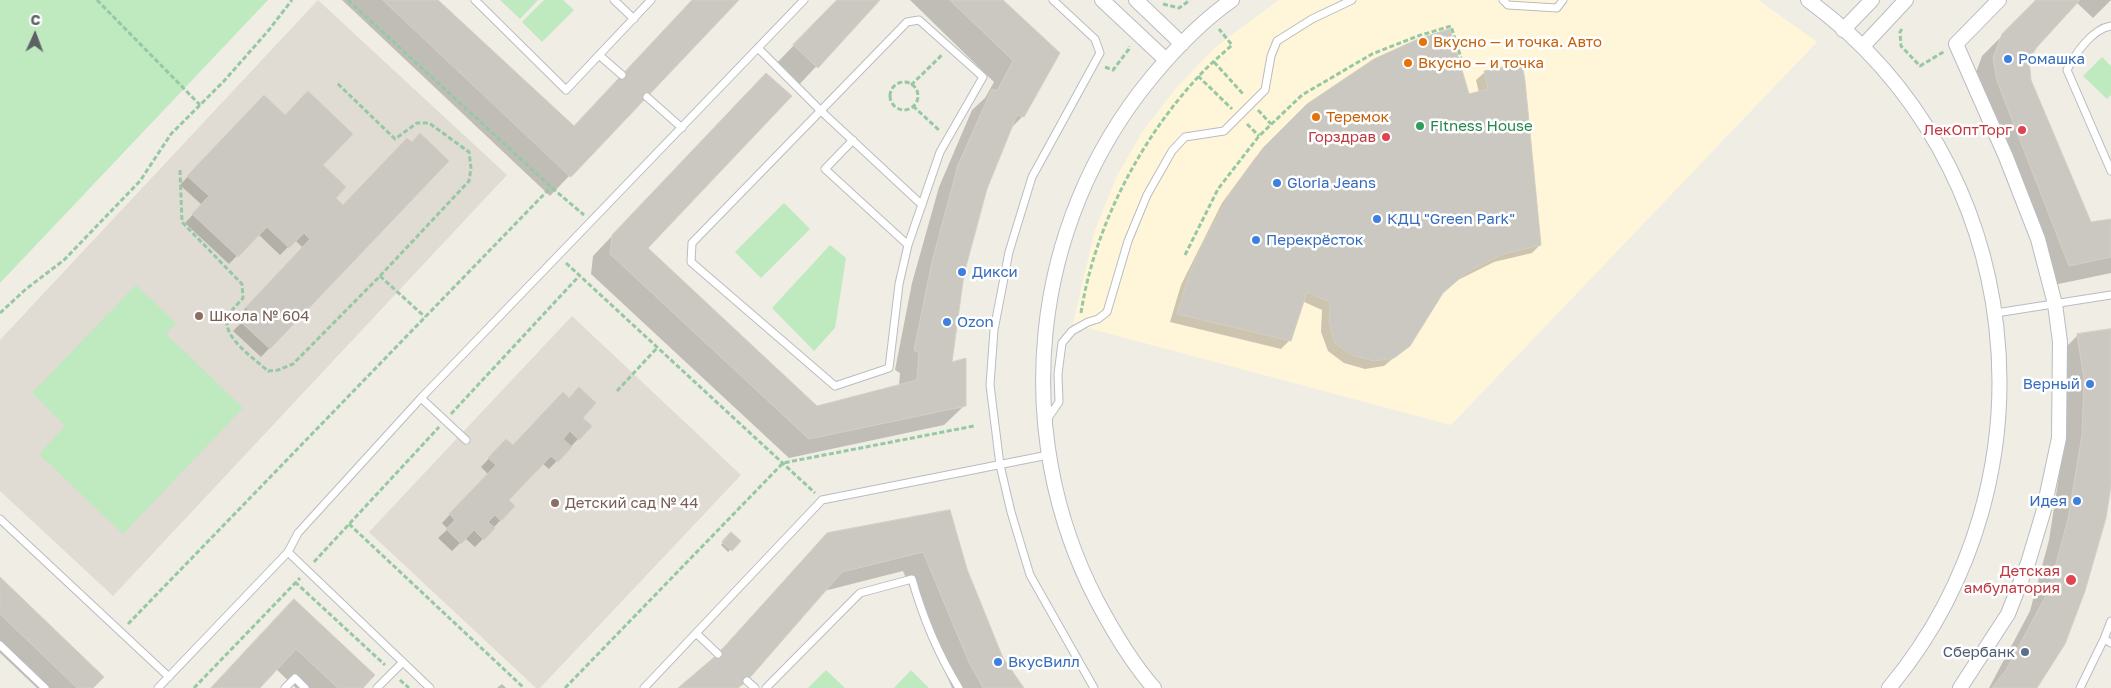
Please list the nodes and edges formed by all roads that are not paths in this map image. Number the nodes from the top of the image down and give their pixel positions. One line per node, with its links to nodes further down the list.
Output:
1 (475, 0): 22 (lane)
2 (614, 0): 16 (lane)
3 (651, 0): 16 (lane)
4 (804, 0): 21 (lane)
5 (1054, 0): 39 (lane)
6 (1102, 0): 23 (street)
7 (1136, 0): 19 (street)
8 (1232, 0): 19 (street)
9 (1352, 0): 36 (lane)
10 (1503, 0): 11 (lane)
11 (1563, 0)
12 (1808, 0): 18 (street)
13 (1872, 0): 18 (street)
14 (1906, 0): 20 (street)
15 (1999, 0): 33 (street)
16 (634, 18): 22 (lane)
17 (2111, 26): 29 (lane)
18 (1843, 30): 20 (street)
19 (1182, 44): 23 (street)
20 (1862, 46): 34 (street)
21 (758, 48): 26 (lane); 27 (lane)
22 (599, 55): 24 (lane)
23 (1166, 60): 36 (street)
24 (622, 75)
25 (647, 97): 27 (lane)
26 (821, 111): 28 (lane); 30 (lane); 31 (lane)
27 (682, 128): 35 (lane)
28 (853, 140): 30 (lane); 31 (lane)
29 (2111, 171)
30 (922, 205): 31 (lane)
31 (908, 245)
32 (2111, 295): 33 (lane)
33 (2055, 304): 34 (lane); 63 (street)
34 (1996, 313): 50 (street)
35 (421, 398): 37 (lane); 41 (lane)
36 (1044, 423): 38 (street)
37 (466, 440)
38 (1048, 455): 39 (lane); 62 (street)
39 (1000, 465): 43 (lane); 61 (lane)
40 (0, 518): 48 (lane)
41 (288, 552): 47 (lane); 48 (lane)
42 (2111, 620): 44 (lane)
43 (696, 633): 46 (lane); 57 (lane)
44 (2108, 640): 64 (lane)
45 (0, 645): 51 (lane)
46 (718, 654)
47 (403, 662): 55 (lane); 56 (lane)
48 (169, 677): 52 (lane)
49 (747, 681): 58 (lane)
50 (1893, 686)
51 (46, 688)
52 (158, 688)
53 (285, 688): 54 (lane)
54 (305, 688)
55 (377, 688)
56 (430, 688)
57 (644, 688)
58 (755, 688)
59 (766, 688): 60 (lane)
60 (959, 688)
61 (1094, 688)
62 (1154, 688)
63 (1960, 688)
64 (2080, 688)

